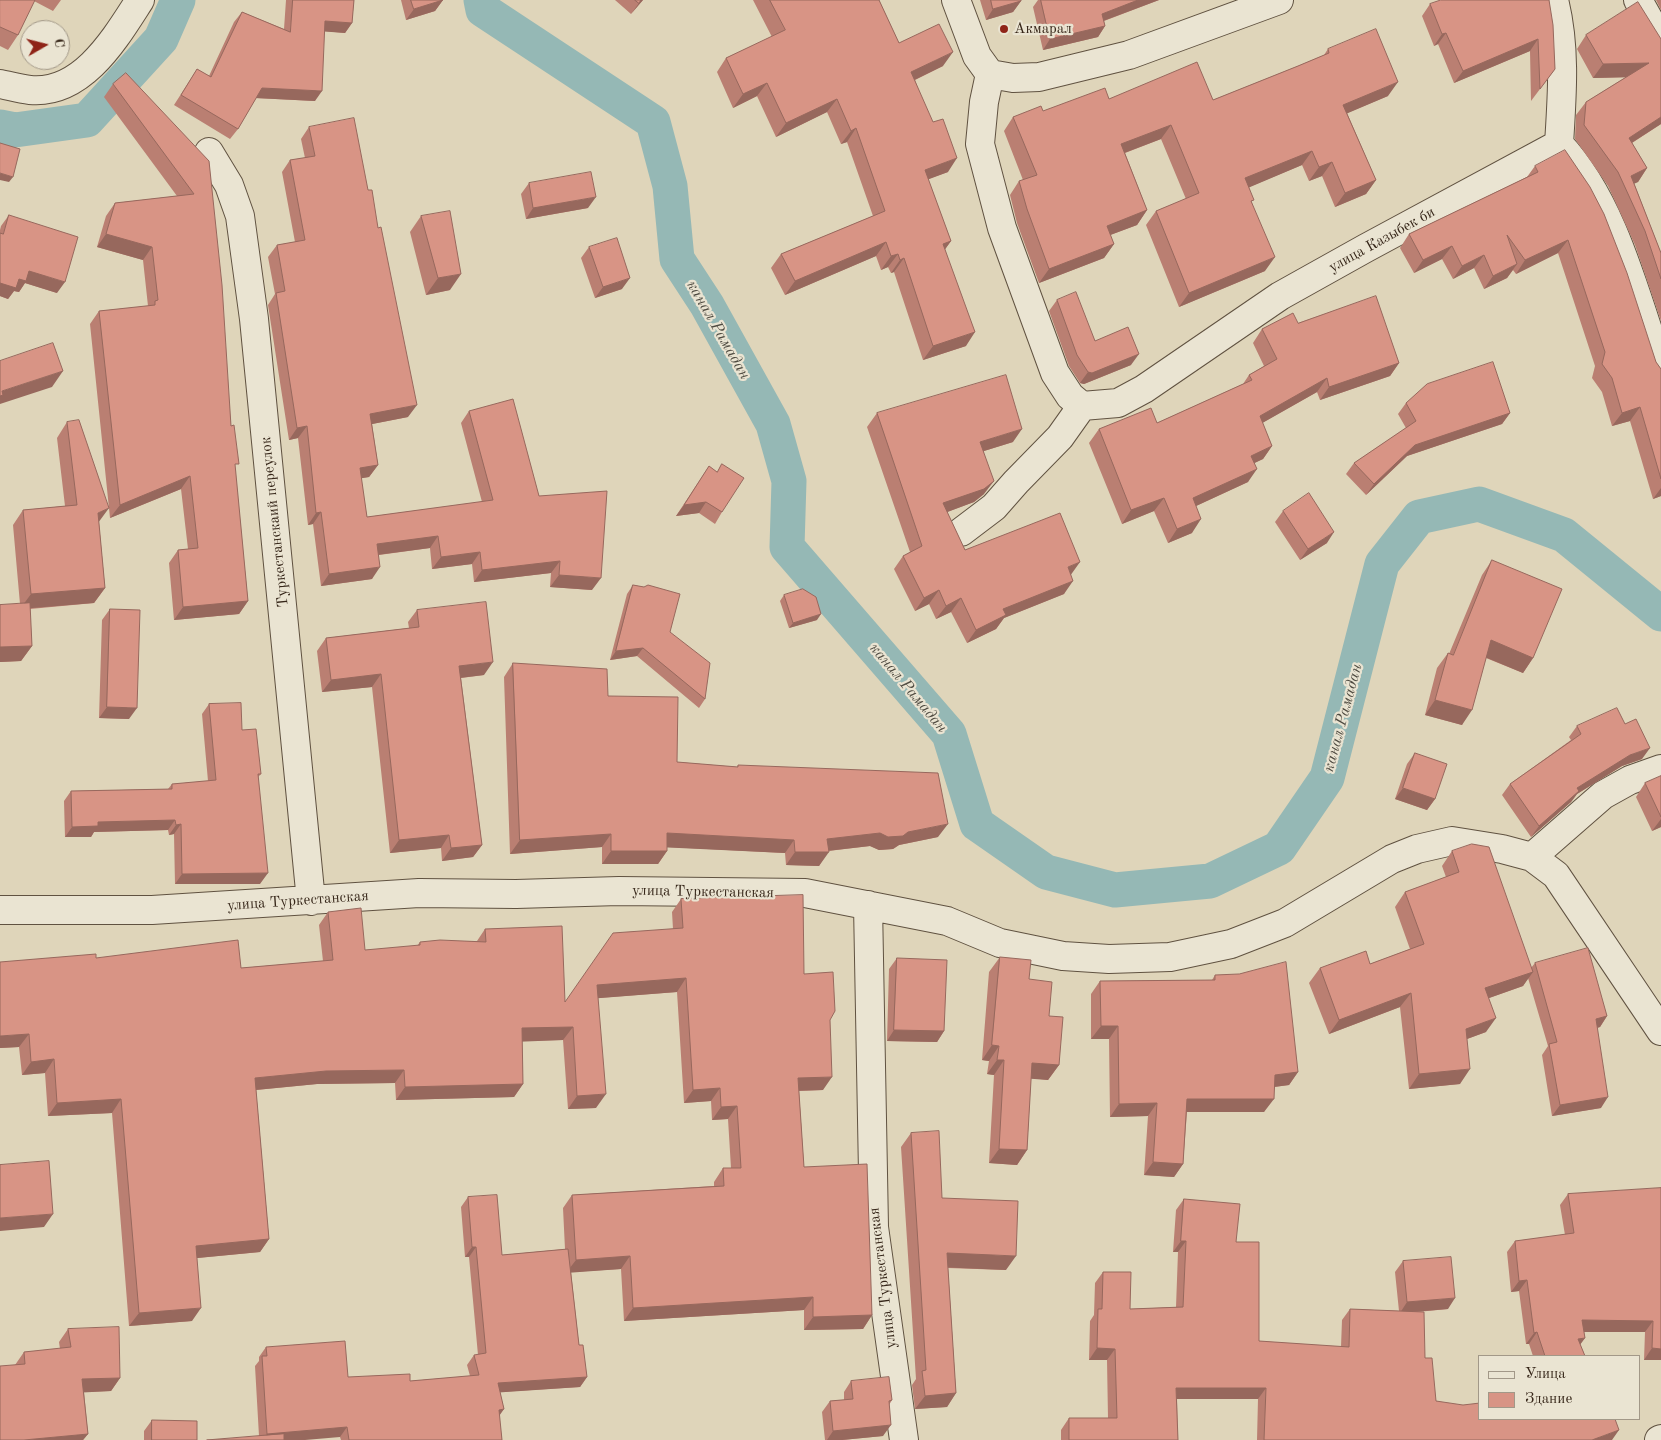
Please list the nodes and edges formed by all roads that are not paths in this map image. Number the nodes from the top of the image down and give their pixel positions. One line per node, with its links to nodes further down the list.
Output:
1 (140, 0): 8 (street)
2 (956, 0): 7 (street)
3 (1278, 0): 7 (street)
4 (1554, 0): 9 (street)
5 (1648, 5): 6 (street)
6 (1661, 41)
7 (990, 74): 12 (street)
8 (0, 84)
9 (1559, 144): 11 (street); 12 (street, улица Казыбек би)
10 (209, 152): 16 (street, Туркестанскаий переулок)
11 (1661, 370)
12 (1082, 406): 13 (street)
13 (961, 532)
14 (1661, 768): 15 (street)
15 (1532, 857): 17 (street); 19 (street)
16 (311, 901): 17 (street, улица Туркестанская); 18 (street, улица Туркестанская)
17 (868, 904): 20 (street, улица Туркестанская)
18 (0, 910)
19 (1661, 1031)
20 (904, 1440)

